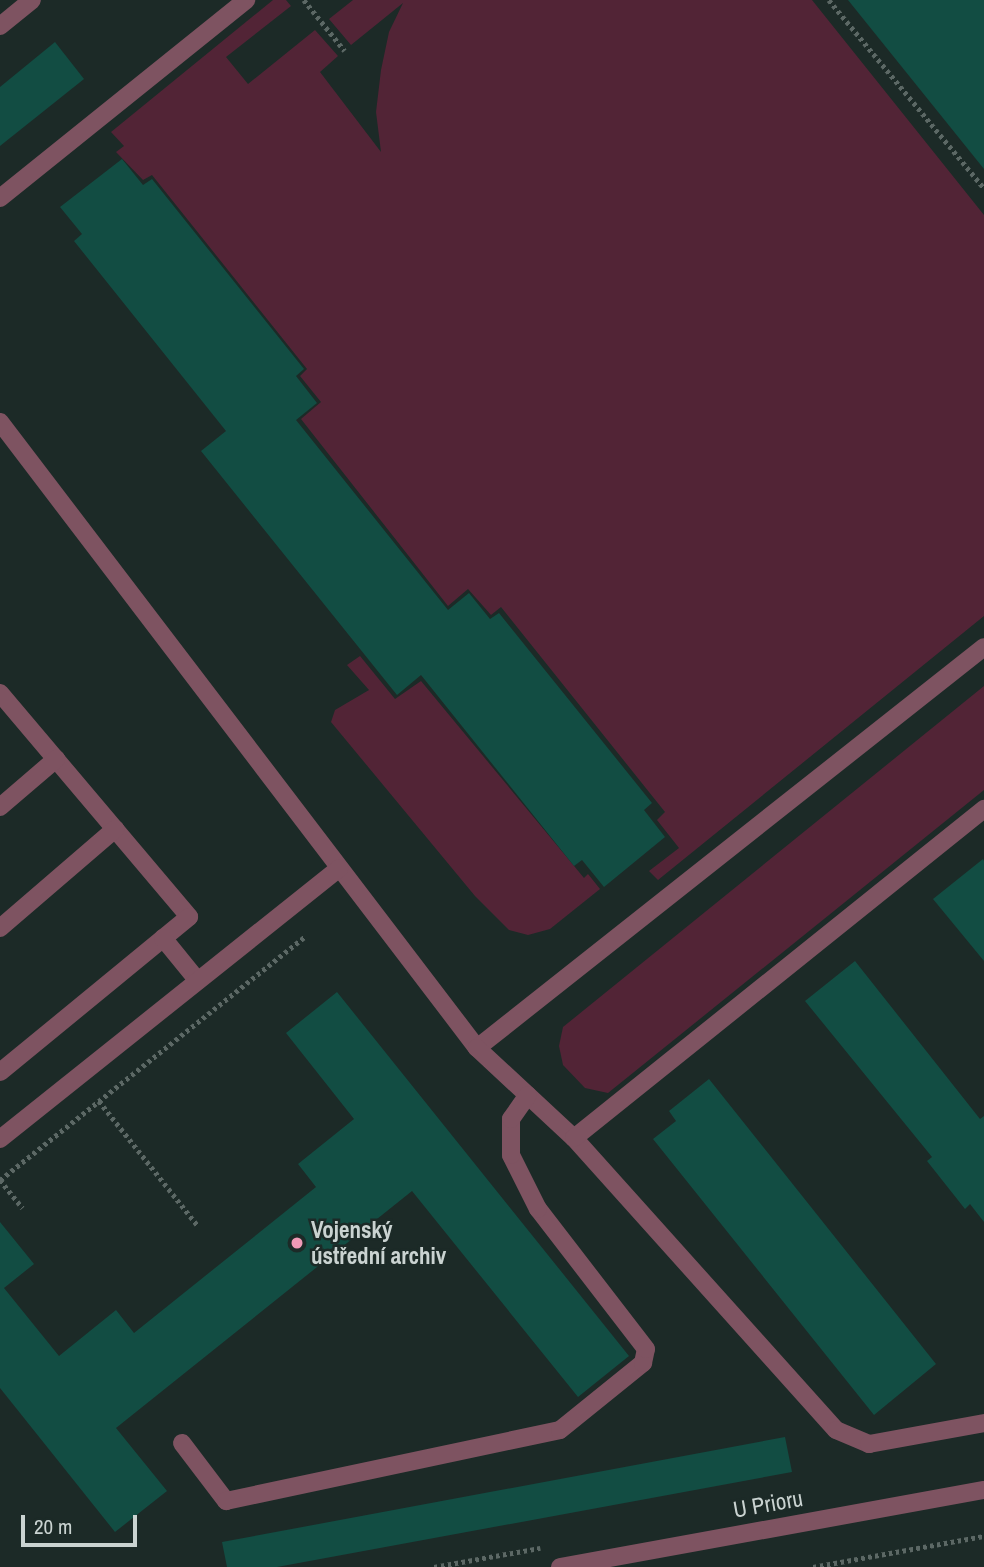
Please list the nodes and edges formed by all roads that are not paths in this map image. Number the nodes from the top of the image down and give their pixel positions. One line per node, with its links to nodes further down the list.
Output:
1 (32, 0): 3 (street)
2 (246, 0): 4 (street)
3 (0, 26)
4 (0, 198)
5 (0, 422): 12 (street)
6 (984, 647): 16 (street)
7 (0, 693): 8 (street)
8 (57, 759): 9 (street); 11 (street)
9 (0, 807)
10 (984, 808): 19 (street)
11 (116, 830): 13 (street); 14 (street)
12 (339, 867): 15 (street); 16 (street)
13 (0, 928)
14 (163, 938): 15 (street); 17 (street)
15 (198, 981): 20 (street)
16 (477, 1048): 18 (street)
17 (0, 1072)
18 (528, 1095): 19 (street); 22 (street)
19 (575, 1138): 21 (street)
20 (0, 1139)
21 (984, 1423)
22 (182, 1443)
23 (984, 1490): 24 (street, U Prioru)
24 (560, 1567)

